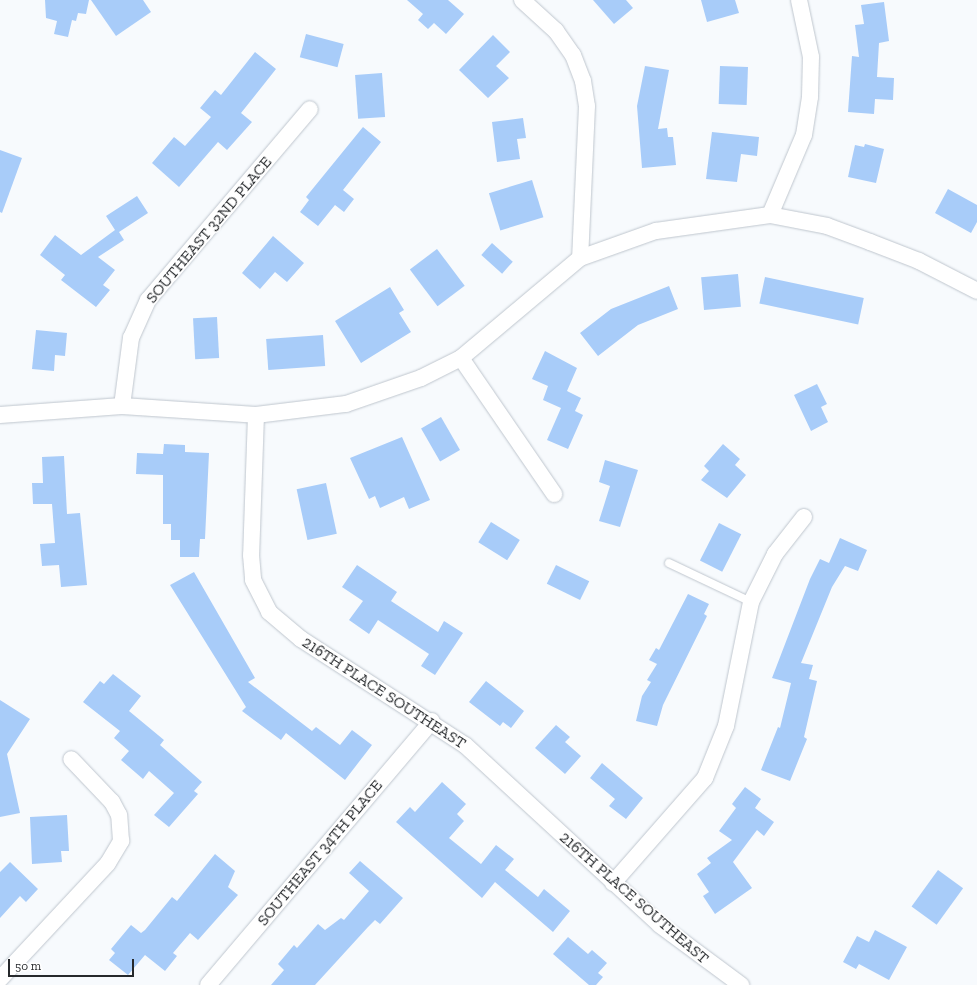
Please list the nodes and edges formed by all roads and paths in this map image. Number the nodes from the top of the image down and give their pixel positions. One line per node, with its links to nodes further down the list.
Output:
1 (522, 0): 5 (street)
2 (799, 0): 4 (street)
3 (310, 109): 8 (street, SOUTHEAST 32ND PLACE)
4 (770, 215): 5 (street); 6 (street)
5 (580, 258): 7 (street)
6 (977, 291)
7 (461, 358): 10 (street); 11 (street)
8 (122, 406): 9 (street); 10 (street)
9 (0, 415)
10 (256, 415): 15 (street, 216TH PLACE SOUTHEAST)
11 (554, 494)
12 (804, 517): 14 (street)
13 (669, 563): 14 (lane)
14 (751, 602): 17 (street)
15 (432, 721): 17 (street, 216TH PLACE SOUTHEAST); 19 (street, SOUTHEAST 34TH PLACE)
16 (71, 759): 18 (street)
17 (613, 883): 20 (street, 216TH PLACE SOUTHEAST)
18 (0, 979)
19 (208, 985)
20 (741, 985)

